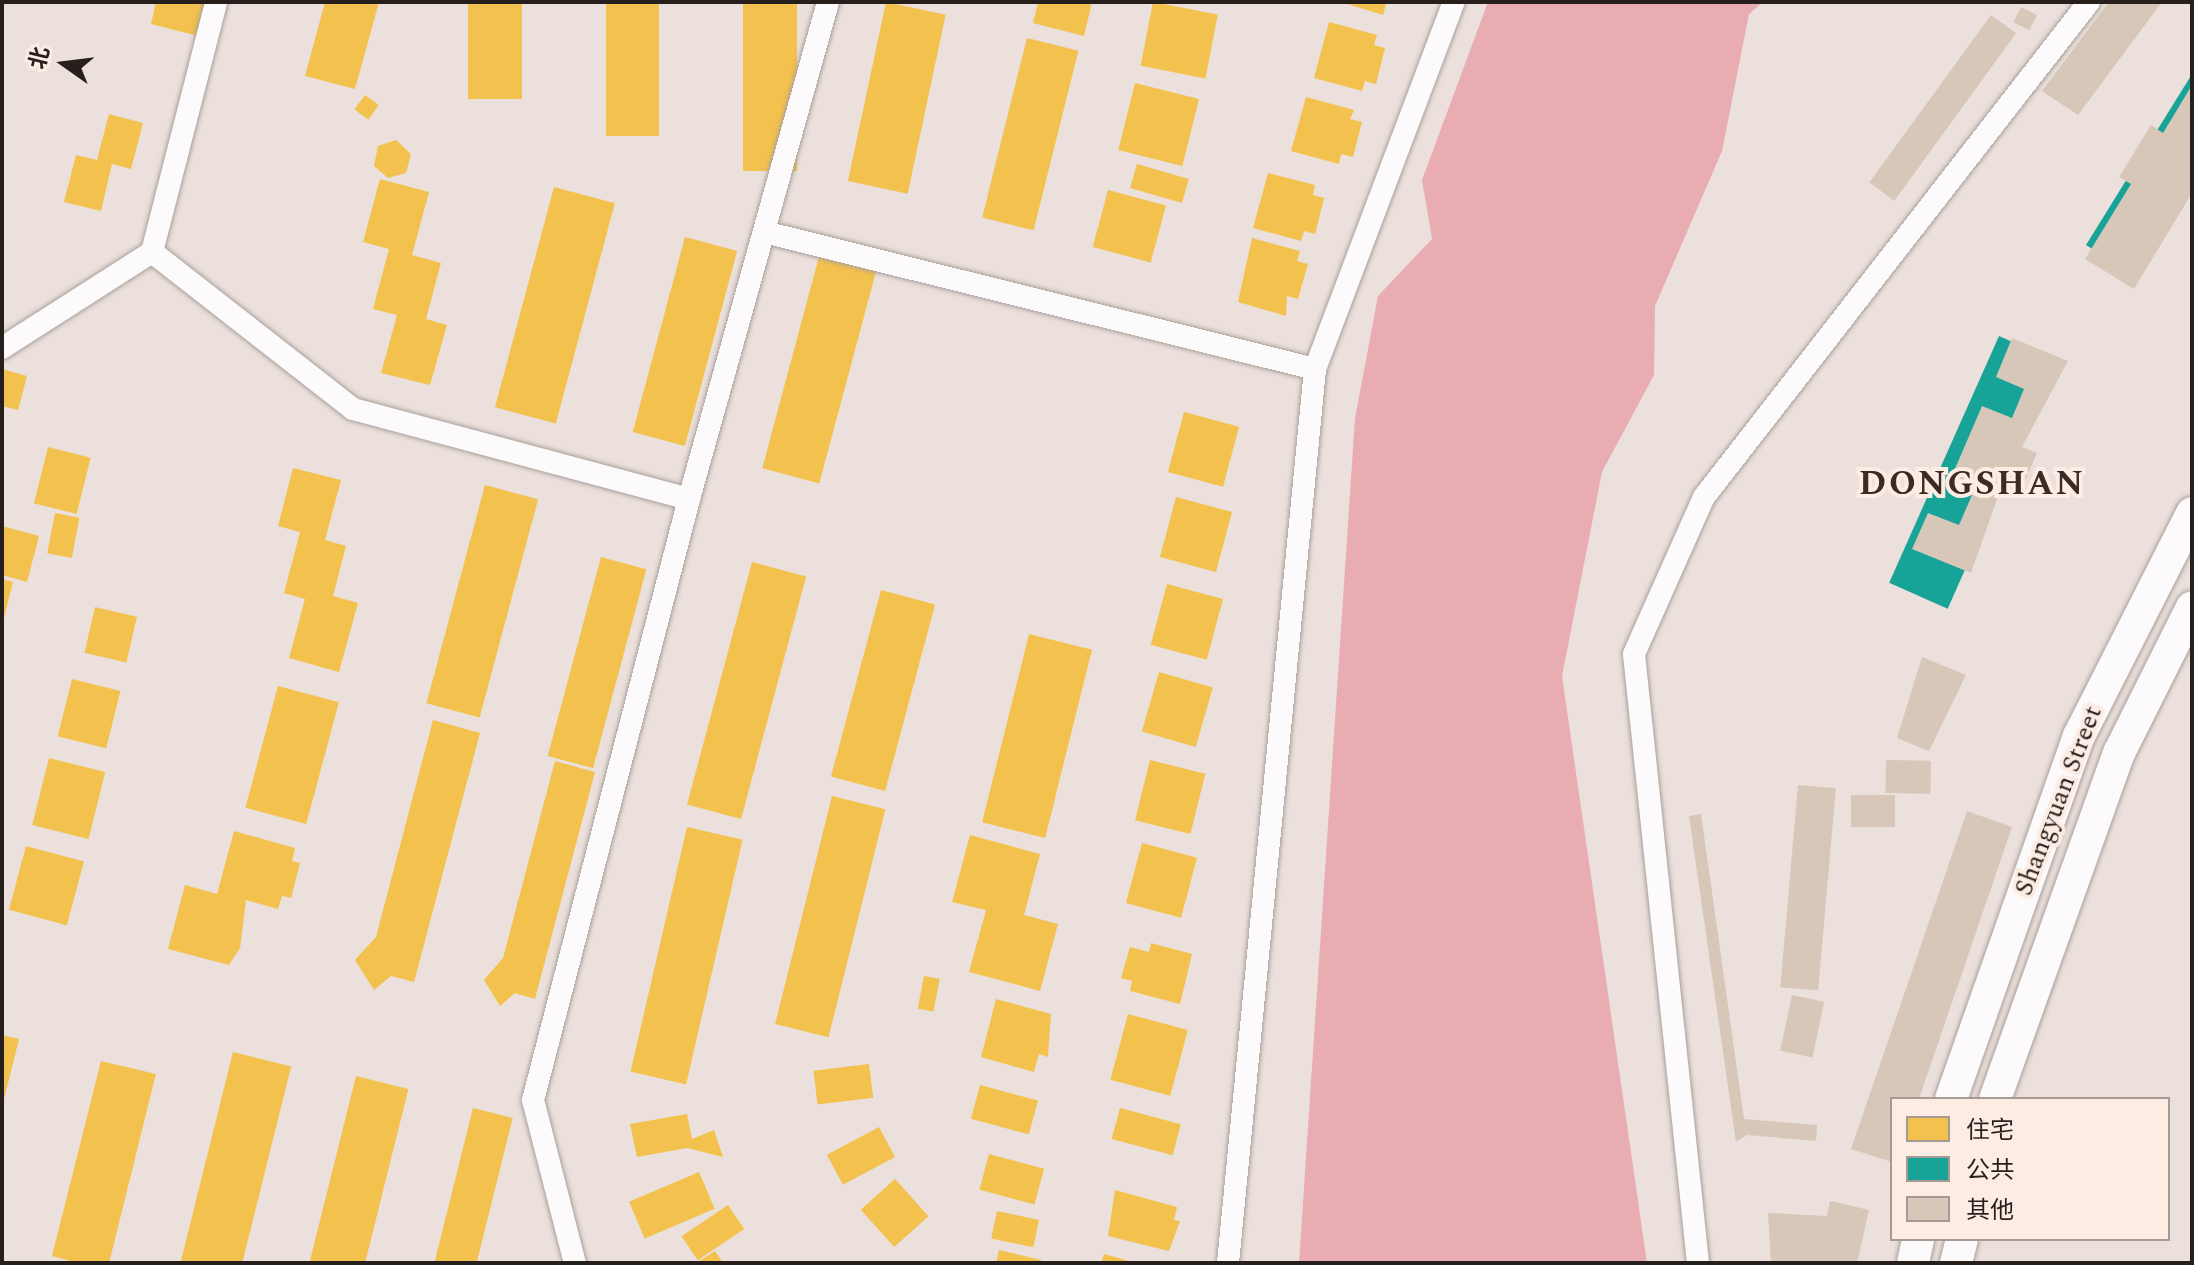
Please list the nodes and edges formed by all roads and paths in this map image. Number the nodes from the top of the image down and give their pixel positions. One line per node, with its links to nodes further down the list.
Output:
1 (216, 2): 6 (street)
2 (828, 2): 5 (street)
3 (1454, 2): 8 (street)
4 (2089, 2): 18 (street)
5 (764, 232): 8 (street); 9 (street)
6 (152, 252): 7 (street); 9 (street)
7 (2, 348)
8 (1315, 369): 17 (street)
9 (689, 499): 16 (street)
10 (2192, 513): 12 (main road, Shangyuan Street)
11 (2192, 607): 13 (main road, Shangyuan Street)
12 (1952, 1097)
13 (1996, 1097)
14 (1918, 1241): 19 (main road)
15 (1962, 1241): 20 (main road)
16 (575, 1263)
17 (1228, 1263)
18 (1698, 1263)
19 (1913, 1263)
20 (1956, 1263)

